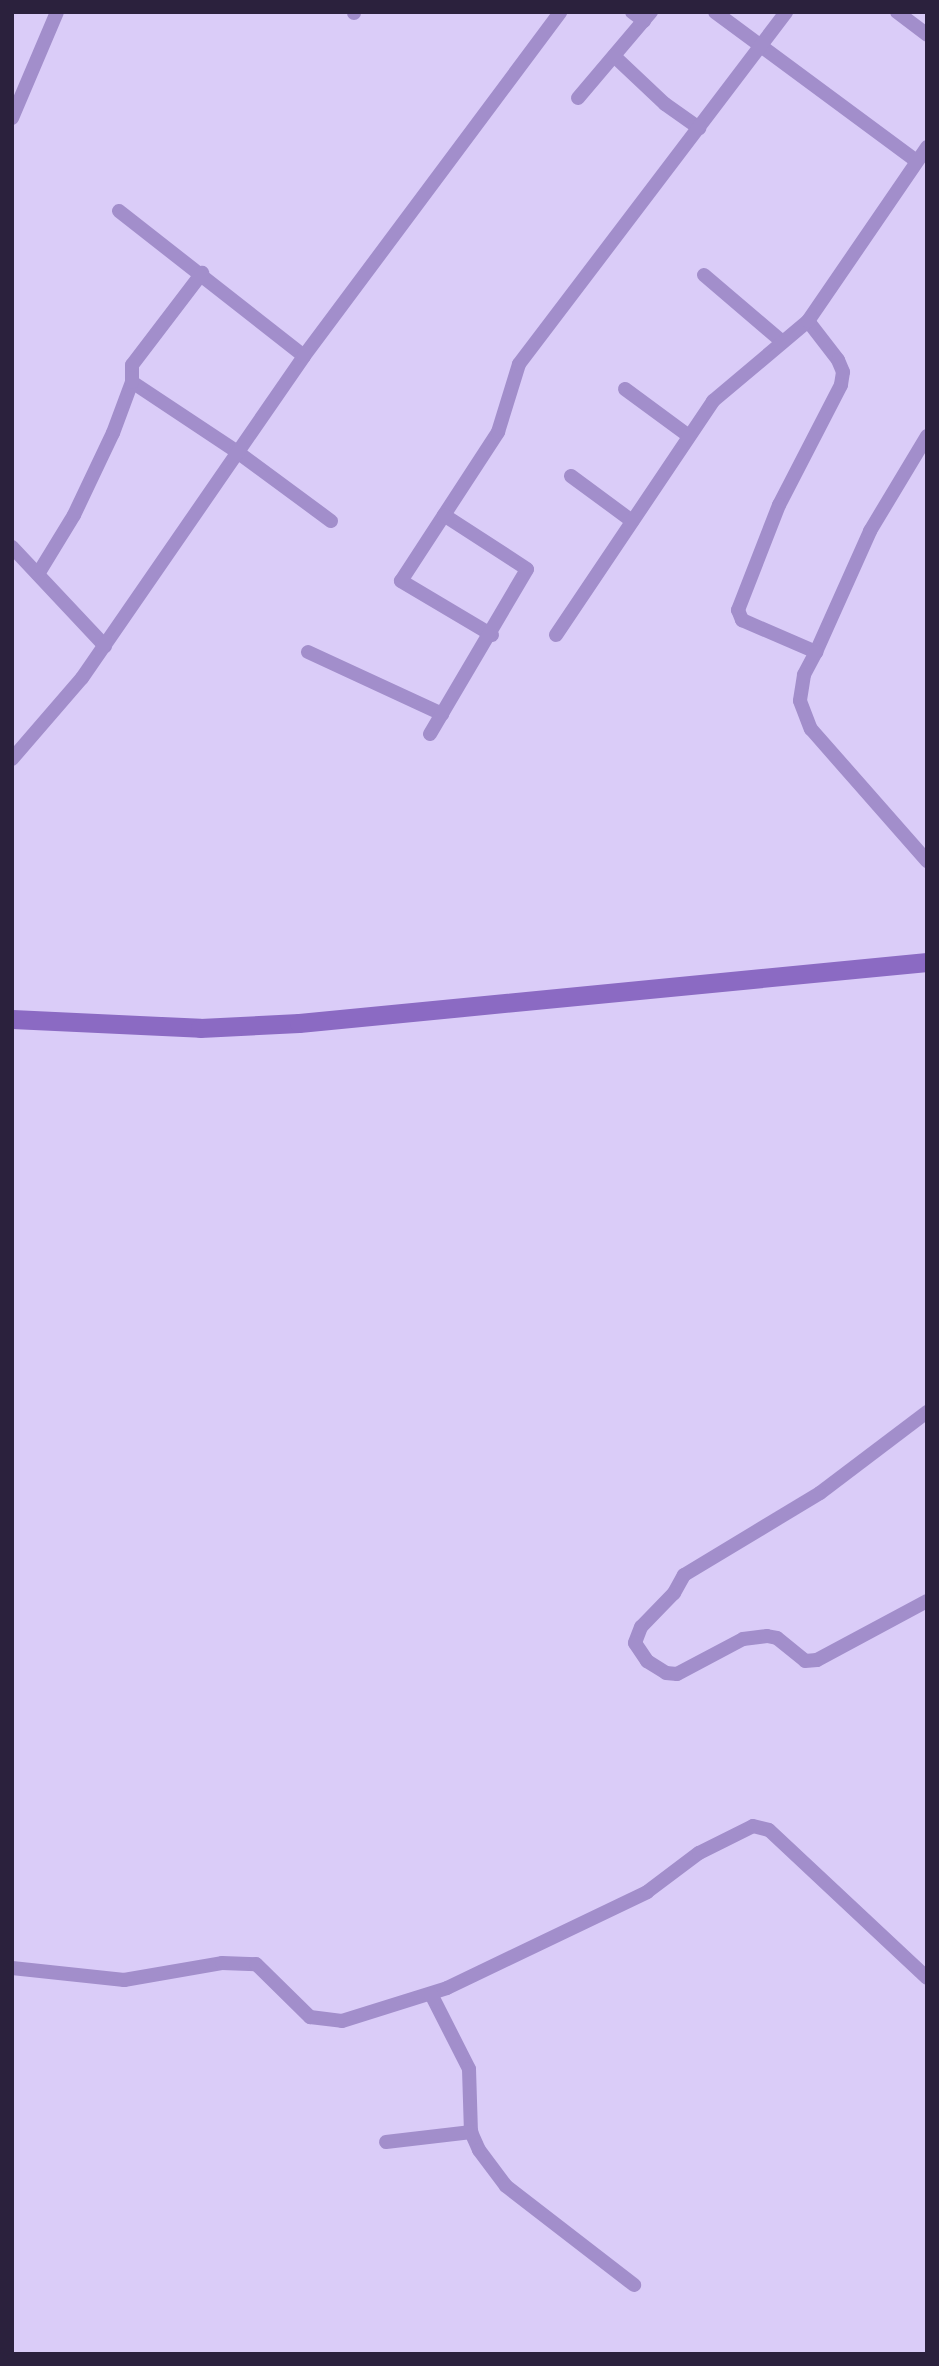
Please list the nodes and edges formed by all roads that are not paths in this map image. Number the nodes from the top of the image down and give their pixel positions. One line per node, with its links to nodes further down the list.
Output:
1 (57, 12): 11 (street)
2 (559, 12): 20 (street)
3 (715, 12): 8 (street)
4 (786, 12): 8 (street)
5 (897, 12): 7 (street)
6 (642, 15): 9 (street)
7 (927, 35)
8 (761, 50): 12 (street); 14 (street)
9 (614, 56): 10 (street); 12 (street)
10 (578, 99)
11 (12, 118)
12 (699, 128): 27 (street)
13 (927, 147): 14 (street)
14 (916, 161): 18 (street)
15 (119, 211): 16 (street)
16 (202, 273): 20 (street); 21 (street)
17 (704, 275): 19 (street)
18 (808, 321): 19 (street); 36 (street)
19 (780, 340): 23 (street)
20 (304, 356): 25 (street)
21 (132, 382): 25 (street); 31 (street)
22 (625, 389): 23 (street)
23 (688, 436): 29 (street)
24 (927, 436): 36 (street)
25 (236, 451): 28 (street); 34 (street)
26 (571, 476): 29 (street)
27 (444, 515): 32 (street); 32 (street)
28 (331, 521)
29 (632, 521): 33 (street)
30 (12, 547): 31 (street)
31 (38, 574): 34 (street)
32 (492, 635): 37 (street)
33 (556, 635)
34 (105, 646): 39 (street)
35 (308, 652): 37 (street)
36 (816, 652): 40 (street)
37 (442, 714): 38 (street)
38 (430, 734)
39 (12, 759)
40 (927, 861)
41 (927, 962): 42 (main road)
42 (12, 1019)
43 (927, 1412): 44 (street)
44 (927, 1601)
45 (12, 1968): 47 (street)
46 (927, 1978): 47 (street)
47 (431, 1994): 48 (street)
48 (471, 2132): 49 (street); 50 (street)
49 (386, 2142)
50 (634, 2285)

